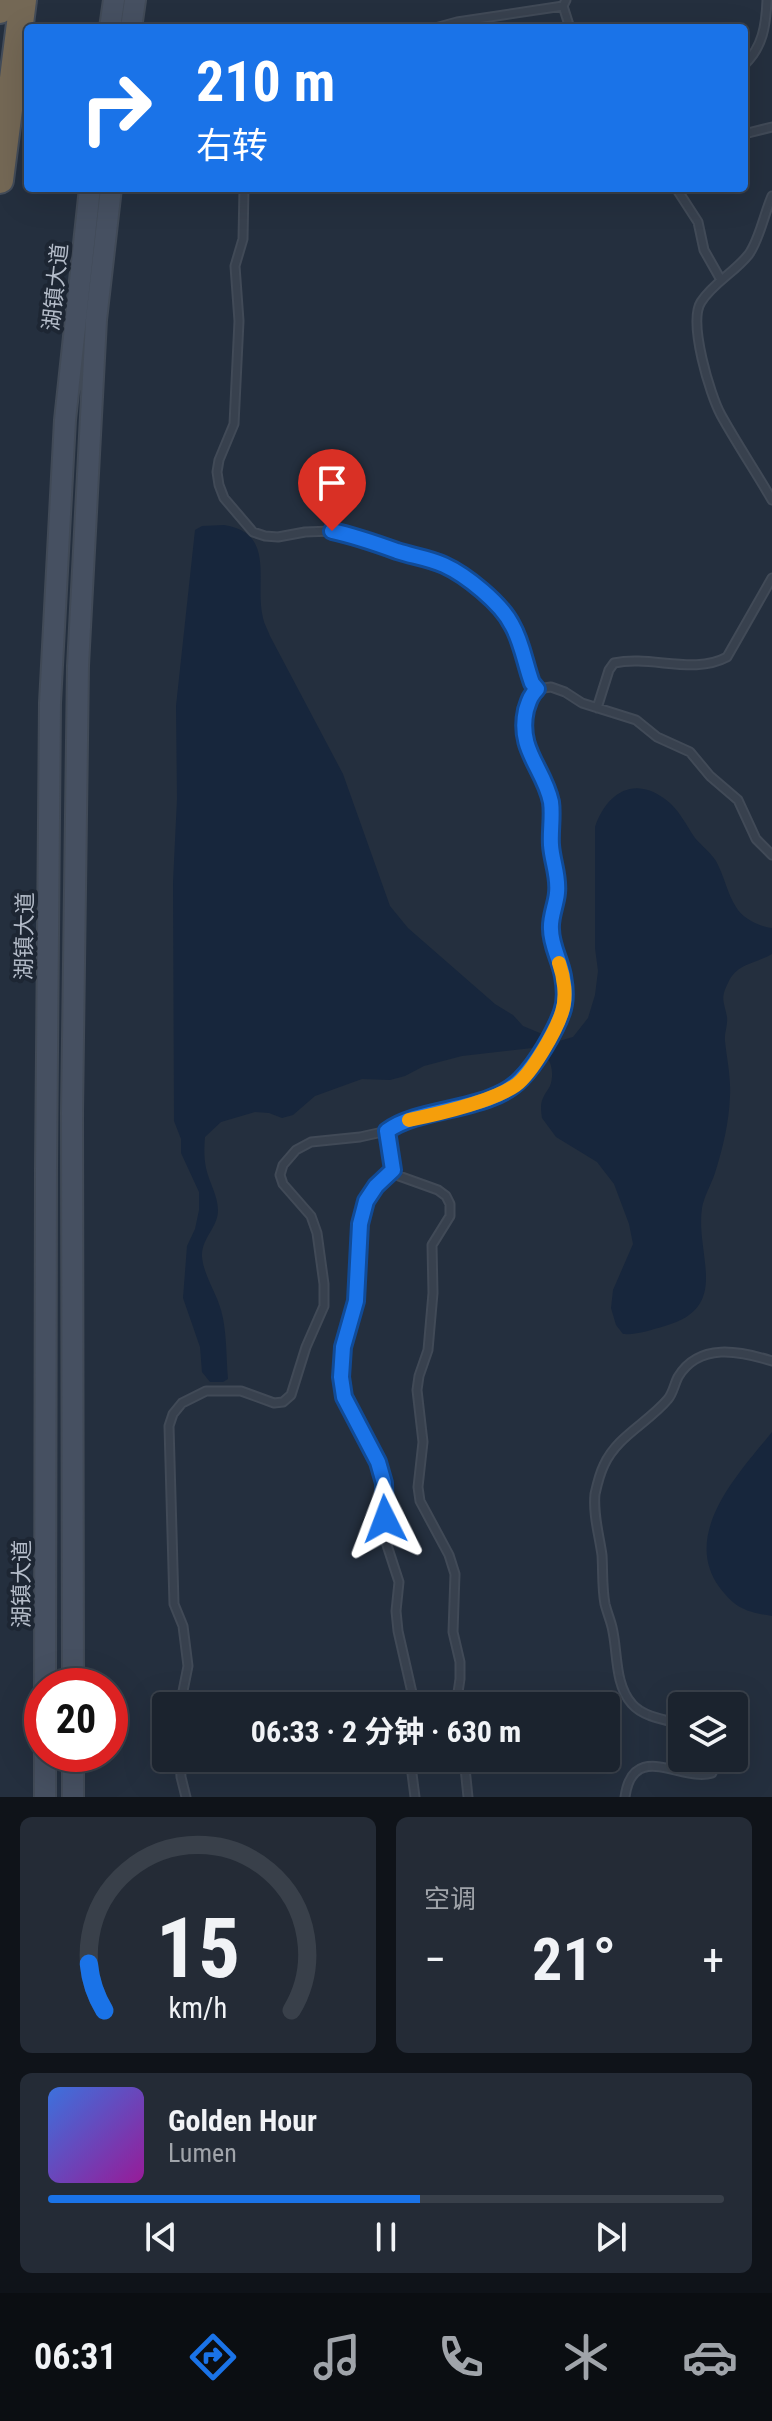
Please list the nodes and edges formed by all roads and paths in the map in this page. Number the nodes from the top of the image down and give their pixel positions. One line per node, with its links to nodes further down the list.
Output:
1 (1, 0): 7 (highway)
2 (23, 0): 15 (highway)
3 (114, 0): 8 (main road)
4 (135, 0): 9 (main road)
5 (767, 0): 12 (lane)
6 (565, 3): 10 (lane); 11 (lane)
7 (0, 10)
8 (111, 24)
9 (132, 24)
10 (450, 24)
11 (569, 24)
12 (748, 61)
13 (772, 127): 14 (lane)
14 (748, 133)
15 (0, 180)
16 (90, 192): 30 (main road, 湖镇大道)
17 (111, 192): 31 (main road, 湖镇大道)
18 (244, 192): 24 (lane)
19 (679, 192): 21 (lane)
20 (772, 196): 21 (lane)
21 (721, 280): 22 (lane)
22 (772, 500)
23 (772, 578): 25 (lane)
24 (537, 689): 25 (lane); 27 (lane)
25 (597, 708): 26 (lane)
26 (772, 855)
27 (387, 1131): 28 (lane); 32 (lane)
28 (393, 1170): 33 (lane); 34 (lane)
29 (772, 1361): 35 (lane)
30 (45, 1668)
31 (73, 1668)
32 (183, 1692)
33 (412, 1692)
34 (458, 1692)
35 (668, 1720)
36 (668, 1767): 49 (lane)
37 (45, 1772): 44 (main road)
38 (73, 1772): 45 (main road)
39 (181, 1772): 46 (lane)
40 (412, 1772): 47 (lane)
41 (465, 1772): 48 (lane)
42 (689, 1772): 43 (lane)
43 (712, 1772)
44 (45, 1797)
45 (73, 1797)
46 (186, 1797)
47 (415, 1797)
48 (468, 1797)
49 (625, 1797)

